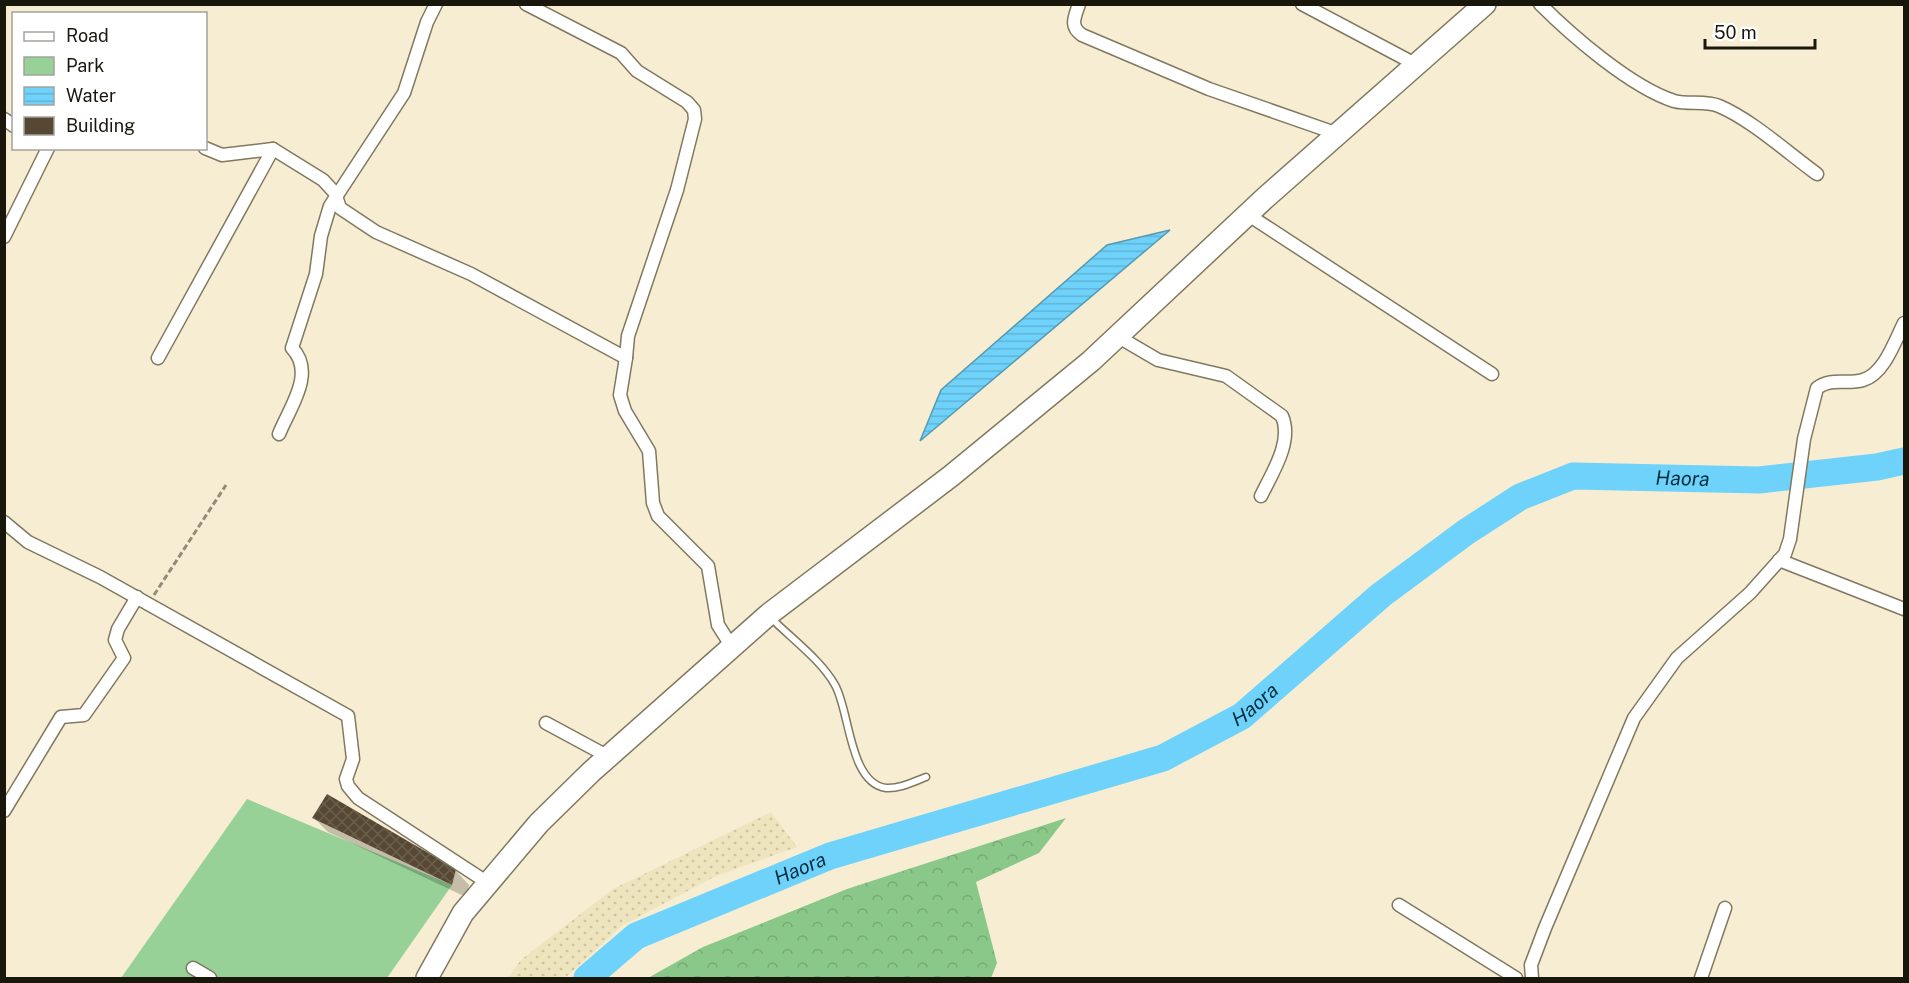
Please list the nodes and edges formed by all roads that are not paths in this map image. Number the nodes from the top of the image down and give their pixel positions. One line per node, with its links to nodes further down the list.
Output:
1 (436, 4): 13 (street)
2 (526, 4): 19 (street)
3 (1079, 4): 8 (street)
4 (1302, 4): 7 (street)
5 (1485, 4): 7 (highway)
6 (1540, 4): 12 (street)
7 (1417, 65): 8 (highway)
8 (1338, 134): 14 (highway)
9 (207, 149): 10 (street)
10 (273, 149): 13 (street); 18 (street)
11 (47, 150): 15 (street)
12 (1817, 174)
13 (337, 199): 19 (street); 21 (street)
14 (1247, 214): 17 (highway); 20 (street)
15 (4, 237)
16 (1905, 323): 24 (street)
17 (1117, 336): 22 (street); 27 (highway)
18 (158, 358)
19 (626, 358): 28 (street)
20 (1492, 374)
21 (279, 434)
22 (1261, 496)
23 (4, 522): 25 (street)
24 (1779, 560): 26 (street); 40 (street)
25 (137, 597): 32 (street); 33 (street)
26 (1905, 609)
27 (768, 615): 28 (highway); 31 (lane)
28 (732, 647): 30 (highway)
29 (546, 723): 30 (street)
30 (609, 757): 33 (highway)
31 (926, 777)
32 (4, 811)
33 (488, 883): 38 (highway)
34 (1399, 905): 39 (street)
35 (1725, 908): 41 (street)
36 (193, 968): 37 (street)
37 (210, 978)
38 (427, 978)
39 (1516, 978)
40 (1532, 978)
41 (1701, 978)

